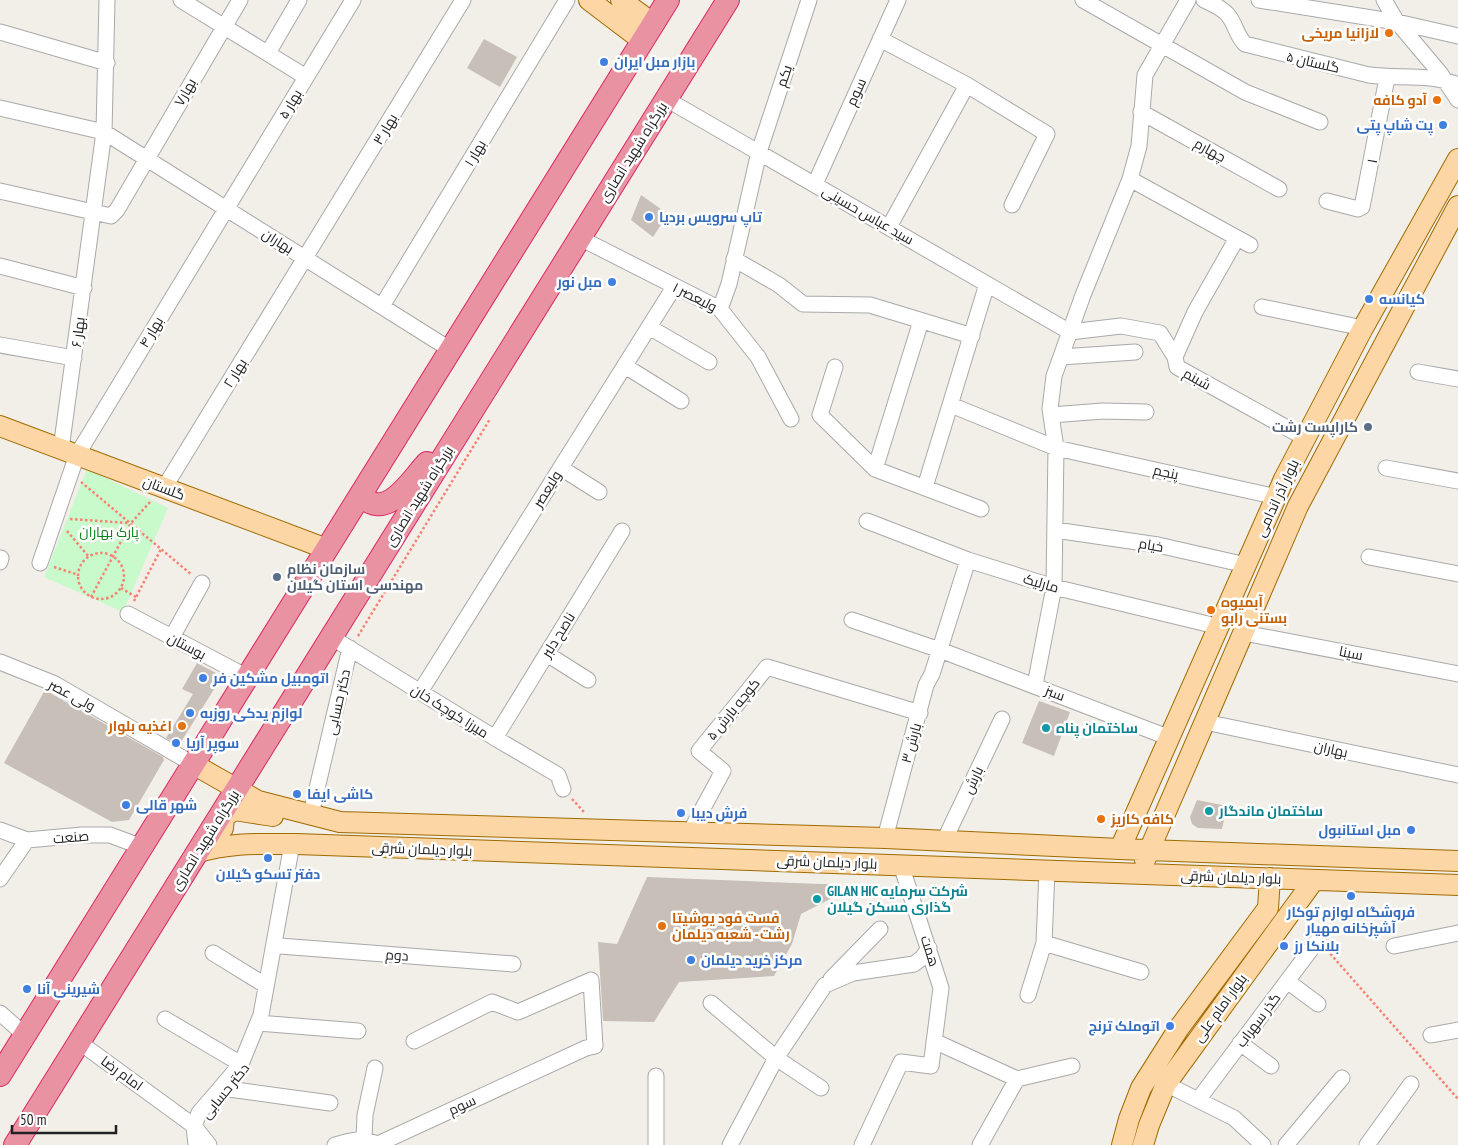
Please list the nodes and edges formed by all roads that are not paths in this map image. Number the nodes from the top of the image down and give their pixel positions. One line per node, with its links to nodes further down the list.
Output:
1 (107, 0): 27 (street, بهار ۶)
2 (182, 0): 20 (street)
3 (240, 0): 20 (street, بهار۷)
4 (298, 0): 26 (street)
5 (353, 0): 28 (street, بهار ۵)
6 (463, 0): 52 (street, بهار ۳)
7 (567, 0): 58 (street, بهار ۱)
8 (589, 0): 22 (main road)
9 (621, 0): 22 (main road)
10 (668, 0): 22 (highway)
11 (728, 0): 32 (highway, بزرگراه شهید انصاری)
12 (809, 0): 38 (street, یکم)
13 (898, 0): 24 (street, سوم)
14 (1083, 0): 25 (street)
15 (1188, 0): 25 (street)
16 (1204, 0): 29 (street, گلستان ۵)
17 (1259, 0): 19 (street)
18 (1384, 0): 19 (street)
19 (1397, 22): 23 (street); 30 (street)
20 (224, 25): 26 (street); 39 (street, بهار۷)
21 (0, 32): 27 (street)
22 (648, 32): 67 (highway)
23 (1458, 36)
24 (880, 39): 31 (street); 42 (street, سوم)
25 (1162, 43): 35 (street); 36 (street)
26 (268, 53): 28 (street)
27 (107, 63): 37 (street, بهار ۶)
28 (306, 78): 48 (street, بهار ۵)
29 (1387, 78): 30 (street, گلستان ۵); 45 (street, ۱)
30 (1452, 82): 33 (street)
31 (967, 85): 46 (street); 50 (street)
32 (666, 99): 38 (street, سید عباس حسینی); 51 (highway, بزرگراه شهید انصاری)
33 (1458, 100)
34 (0, 108): 37 (street, بهاران)
35 (1141, 112): 41 (street); 43 (street, چهارم)
36 (1320, 122)
37 (104, 132): 39 (street, بهاران); 49 (street, بهار ۶)
38 (759, 152): 42 (street, سید عباس حسینی); 53 (street, یکم)
39 (147, 158): 48 (street, بهاران); 49 (street)
40 (1458, 160): 63 (main road, بلوار آذر اندامی)
41 (1130, 179): 64 (street); 70 (street)
42 (815, 184): 50 (street, سید عباس حسینی)
43 (1280, 188)
44 (0, 192): 49 (street)
45 (1327, 201)
46 (1012, 205)
47 (1458, 206): 86 (main road, بلوار آذر اندامی)
48 (226, 208): 52 (street, بهاران); 87 (street, بهار ۴)
49 (94, 214): 57 (street, بهار ۶)
50 (889, 228): 55 (street, سید عباس حسینی)
51 (580, 238): 56 (street, ولیعصر ۱); 79 (highway, بزرگراه شهید انصاری)
52 (306, 258): 58 (street, بهاران); 93 (street, بهار ۲)
53 (734, 259): 60 (street, یکم); 61 (street)
54 (0, 266): 57 (street)
55 (987, 284): 64 (street, سید عباس حسینی); 65 (street)
56 (674, 287): 60 (street, ولیعصر ۱); 62 (street, ولیعصر)
57 (84, 288): 71 (street, بهار ۶)
58 (382, 306): 67 (street, بهاران)
59 (1262, 307): 63 (street)
60 (720, 309): 82 (street, ولیعصر ۱)
61 (921, 321): 65 (street); 90 (street)
62 (649, 327): 72 (street); 73 (street, ولیعصر)
63 (1363, 328): 84 (main road, بلوار آذر اندامی)
64 (1070, 332): 69 (street); 70 (street, شبنم)
65 (972, 336): 78 (street)
66 (0, 345): 71 (street)
67 (451, 350): 95 (highway)
68 (1134, 352): 69 (street)
69 (1061, 357): 81 (street)
70 (1175, 357): 84 (street, شبنم)
71 (74, 358): 87 (street, بهار ۶)
72 (709, 362)
73 (625, 366): 77 (street); 88 (street, ولیعصر)
74 (835, 368): 90 (street)
75 (1418, 372): 76 (street)
76 (1458, 379)
77 (680, 401)
78 (951, 405): 85 (street, پنجم); 92 (street)
79 (473, 409): 95 (highway); 114 (highway, بزرگراه شهید انصاری)
80 (1146, 412): 81 (street)
81 (1051, 415): 85 (street)
82 (791, 419)
83 (0, 426): 87 (main road, گلستان)
84 (1305, 438): 86 (main road); 96 (main road, بلوار آذر اندامی)
85 (1056, 448): 96 (street, پنجم); 99 (street)
86 (1328, 449): 112 (main road, بلوار آذر اندامی)
87 (69, 459): 93 (main road, گلستان); 104 (street)
88 (561, 468): 94 (street); 123 (street, ولیعصر)
89 (1386, 468): 91 (street)
90 (875, 469): 92 (street)
91 (1458, 481)
92 (925, 487): 97 (street)
93 (164, 488): 101 (main road, گلستان)
94 (599, 492)
95 (361, 494): 101 (highway)
96 (1277, 497): 105 (main road, بلوار آذر اندامی)
97 (982, 509)
98 (867, 521): 103 (street, مارلیک)
99 (1055, 530): 105 (street, خیام); 108 (street)
100 (622, 531): 117 (street, ناصح دلبر)
101 (327, 549): 120 (highway)
102 (1369, 558): 106 (street)
103 (968, 560): 108 (street, مارلیک); 116 (street, بارش ۳)
104 (40, 563)
105 (1246, 566): 111 (main road, بلوار آذر اندامی)
106 (1458, 574)
107 (202, 583): 113 (street)
108 (1054, 587): 111 (street, مارلیک); 122 (street)
109 (128, 614): 113 (street, بوستان)
110 (852, 620): 116 (street, سبز)
111 (1220, 627): 128 (main road, بلوار آذر اندامی)
112 (1244, 632): 119 (street, سینا); 126 (main road, بلوار آذر اندامی)
113 (172, 637): 120 (street, بوستان)
114 (331, 637): 115 (street, میرزا کوچک خان); 131 (highway, بزرگراه شهید انصاری)
115 (350, 648): 123 (street, میرزا کوچک خان); 135 (street, دکتر حسابی)
116 (940, 650): 122 (street, سبز); 124 (street, بارش ۳)
117 (547, 654): 121 (street); 127 (street, ناصح دلبر)
118 (0, 662): 129 (street, ولی عصر)
119 (1458, 674)
120 (247, 677): 129 (highway)
121 (588, 680)
122 (1035, 685): 128 (street, سبز)
123 (420, 692): 127 (street, میرزا کوچک خان)
124 (920, 714): 138 (street, کوچه بارش ۵); 139 (street, بارش ۳)
125 (1002, 719): 141 (street, بارش)
126 (1205, 722): 130 (street, بهاران); 134 (main road, بلوار آذر اندامی)
127 (494, 738): 132 (street, میرزا کوچک خان)
128 (1170, 738): 133 (main road, بلوار آذر اندامی)
129 (193, 764): 131 (main road, بلوار دیلمان شرقی); 144 (highway)
130 (1458, 775)
131 (236, 788): 135 (main road, بلوار دیلمان شرقی); 147 (highway, بزرگراه شهید انصاری)
132 (563, 789)
133 (1146, 794): 134 (main road); 145 (main road, بلوار آذر اندامی)
134 (1171, 803): 146 (main road, بلوار آذر اندامی)
135 (311, 814): 136 (main road, بلوار دیلمان شرقی)
136 (340, 822): 138 (main road, بلوار دیلمان شرقی); 142 (main road)
137 (0, 830): 140 (street, صنعت)
138 (690, 832): 139 (main road, بلوار دیلمان شرقی)
139 (885, 838): 141 (main road, بلوار دیلمان شرقی); 149 (main road)
140 (27, 840): 144 (street, صنعت); 153 (street)
141 (944, 841): 145 (main road, بلوار دیلمان شرقی)
142 (245, 843): 143 (main road, بلوار دیلمان شرقی); 147 (main road, بلوار دیلمان شرقی)
143 (295, 844): 149 (main road, بلوار دیلمان شرقی); 162 (street, دکتر حسابی); 169 (street, دکتر حسابی)
144 (142, 847): 179 (highway)
145 (1120, 849): 146 (main road, بلوار دیلمان شرقی)
146 (1150, 850): 148 (main road, بلوار دیلمان شرقی); 151 (main road)
147 (196, 853): 183 (highway, بزرگراه شهید انصاری)
148 (1458, 861)
149 (901, 865): 150 (main road, بلوار دیلمان شرقی); 164 (street, همت)
150 (1047, 870): 151 (main road, بلوار دیلمان شرقی); 161 (street)
151 (1115, 873): 152 (main road, بلوار دیلمان شرقی)
152 (1270, 878): 154 (main road, بلوار دیلمان شرقی); 156 (main road)
153 (0, 879)
154 (1314, 880): 155 (main road, بلوار دیلمان شرقی); 157 (main road, بلوار امام علی)
155 (1458, 885)
156 (1268, 908): 157 (main road); 210 (main road, بلوار امام علی)
157 (1286, 917): 194 (main road, بلوار امام علی)
158 (880, 929): 170 (street)
159 (1458, 933): 163 (street)
160 (1318, 940): 168 (street, گذر سهراب)
161 (1044, 943): 167 (street); 171 (street)
162 (280, 946): 166 (street, دوم); 176 (street, دکتر حسابی)
163 (1394, 946)
164 (929, 948): 170 (street); 182 (street, همت)
165 (212, 953): 169 (street)
166 (514, 964)
167 (1141, 972)
168 (1287, 981): 173 (street); 184 (street, گذر سهراب)
169 (265, 985): 176 (street, دکتر حسابی)
170 (825, 985): 185 (street)
171 (1028, 996)
172 (711, 1003): 185 (street)
173 (1318, 1004)
174 (0, 1013): 179 (street)
175 (165, 1019): 186 (street)
176 (261, 1024): 178 (street); 186 (street, دکتر حسابی); 197 (street, دکتر حسابی)
177 (1458, 1030): 180 (street)
178 (358, 1031)
179 (25, 1035): 190 (highway)
180 (1432, 1035)
181 (414, 1041): 201 (street, سوم)
182 (934, 1041): 193 (street); 208 (street, همت)
183 (79, 1042): 200 (street, امام رضا); 202 (highway, بزرگراه شهید انصاری)
184 (1240, 1043): 188 (street); 198 (street, گذر سهراب)
185 (776, 1058): 196 (street); 207 (street)
186 (241, 1064): 200 (street, دکتر حسابی)
187 (1072, 1066): 193 (street)
188 (1271, 1066)
189 (375, 1068): 201 (street)
190 (0, 1075)
191 (656, 1076): 206 (street)
192 (1342, 1078): 213 (street)
193 (1017, 1079): 209 (street)
194 (1166, 1084): 198 (street); 211 (main road, بلوار امام علی)
195 (1411, 1084): 214 (street)
196 (821, 1088)
197 (229, 1089): 199 (street); 200 (street, دکتر حسابی)
198 (1198, 1100): 212 (street)
199 (330, 1102)
200 (194, 1126): 203 (street); 204 (street, امام رضا)
201 (374, 1142): 205 (street, سوم)
202 (15, 1145)
203 (196, 1145)
204 (209, 1145)
205 (335, 1145)
206 (656, 1145)
207 (730, 1145)
208 (862, 1145)
209 (980, 1145)
210 (1122, 1145)
211 (1143, 1145)
212 (1263, 1145)
213 (1286, 1145)
214 (1367, 1145)

